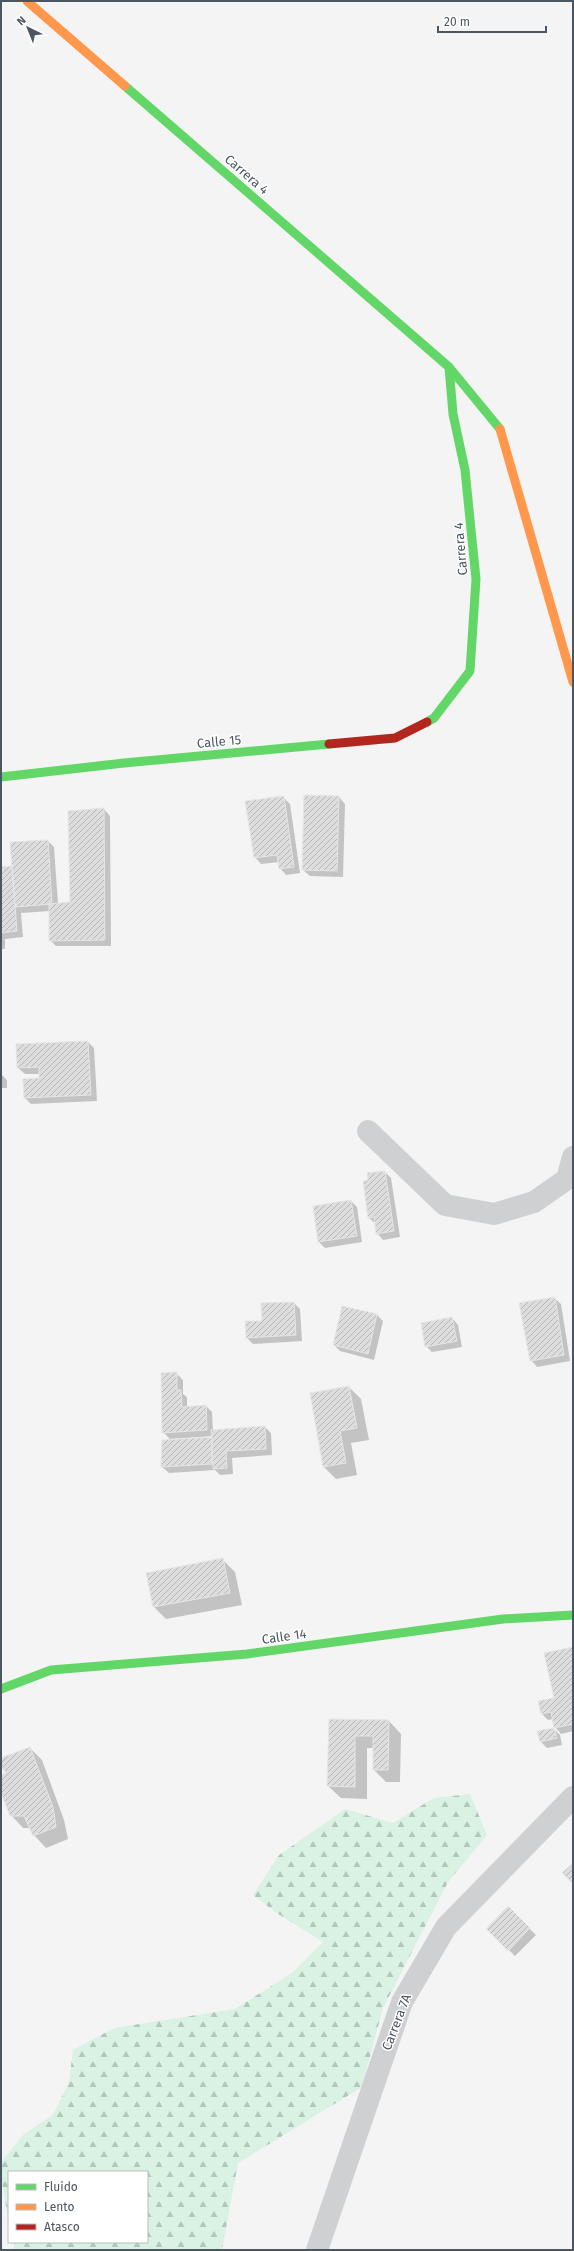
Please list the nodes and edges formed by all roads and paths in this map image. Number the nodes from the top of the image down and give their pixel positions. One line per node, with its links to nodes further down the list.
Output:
1 (27, 1): 2 (street, Carrera 4)
2 (449, 367): 3 (street, Carrera 4); 4 (street, Carrera 4)
3 (573, 682)
4 (434, 718): 5 (street, Calle 15)
5 (1, 777)
6 (368, 1130): 7 (street)
7 (573, 1157)
8 (573, 1615): 9 (street, Calle 14)
9 (1, 1689)
10 (573, 1797): 11 (street, Carrera 7A)
11 (317, 2250)

